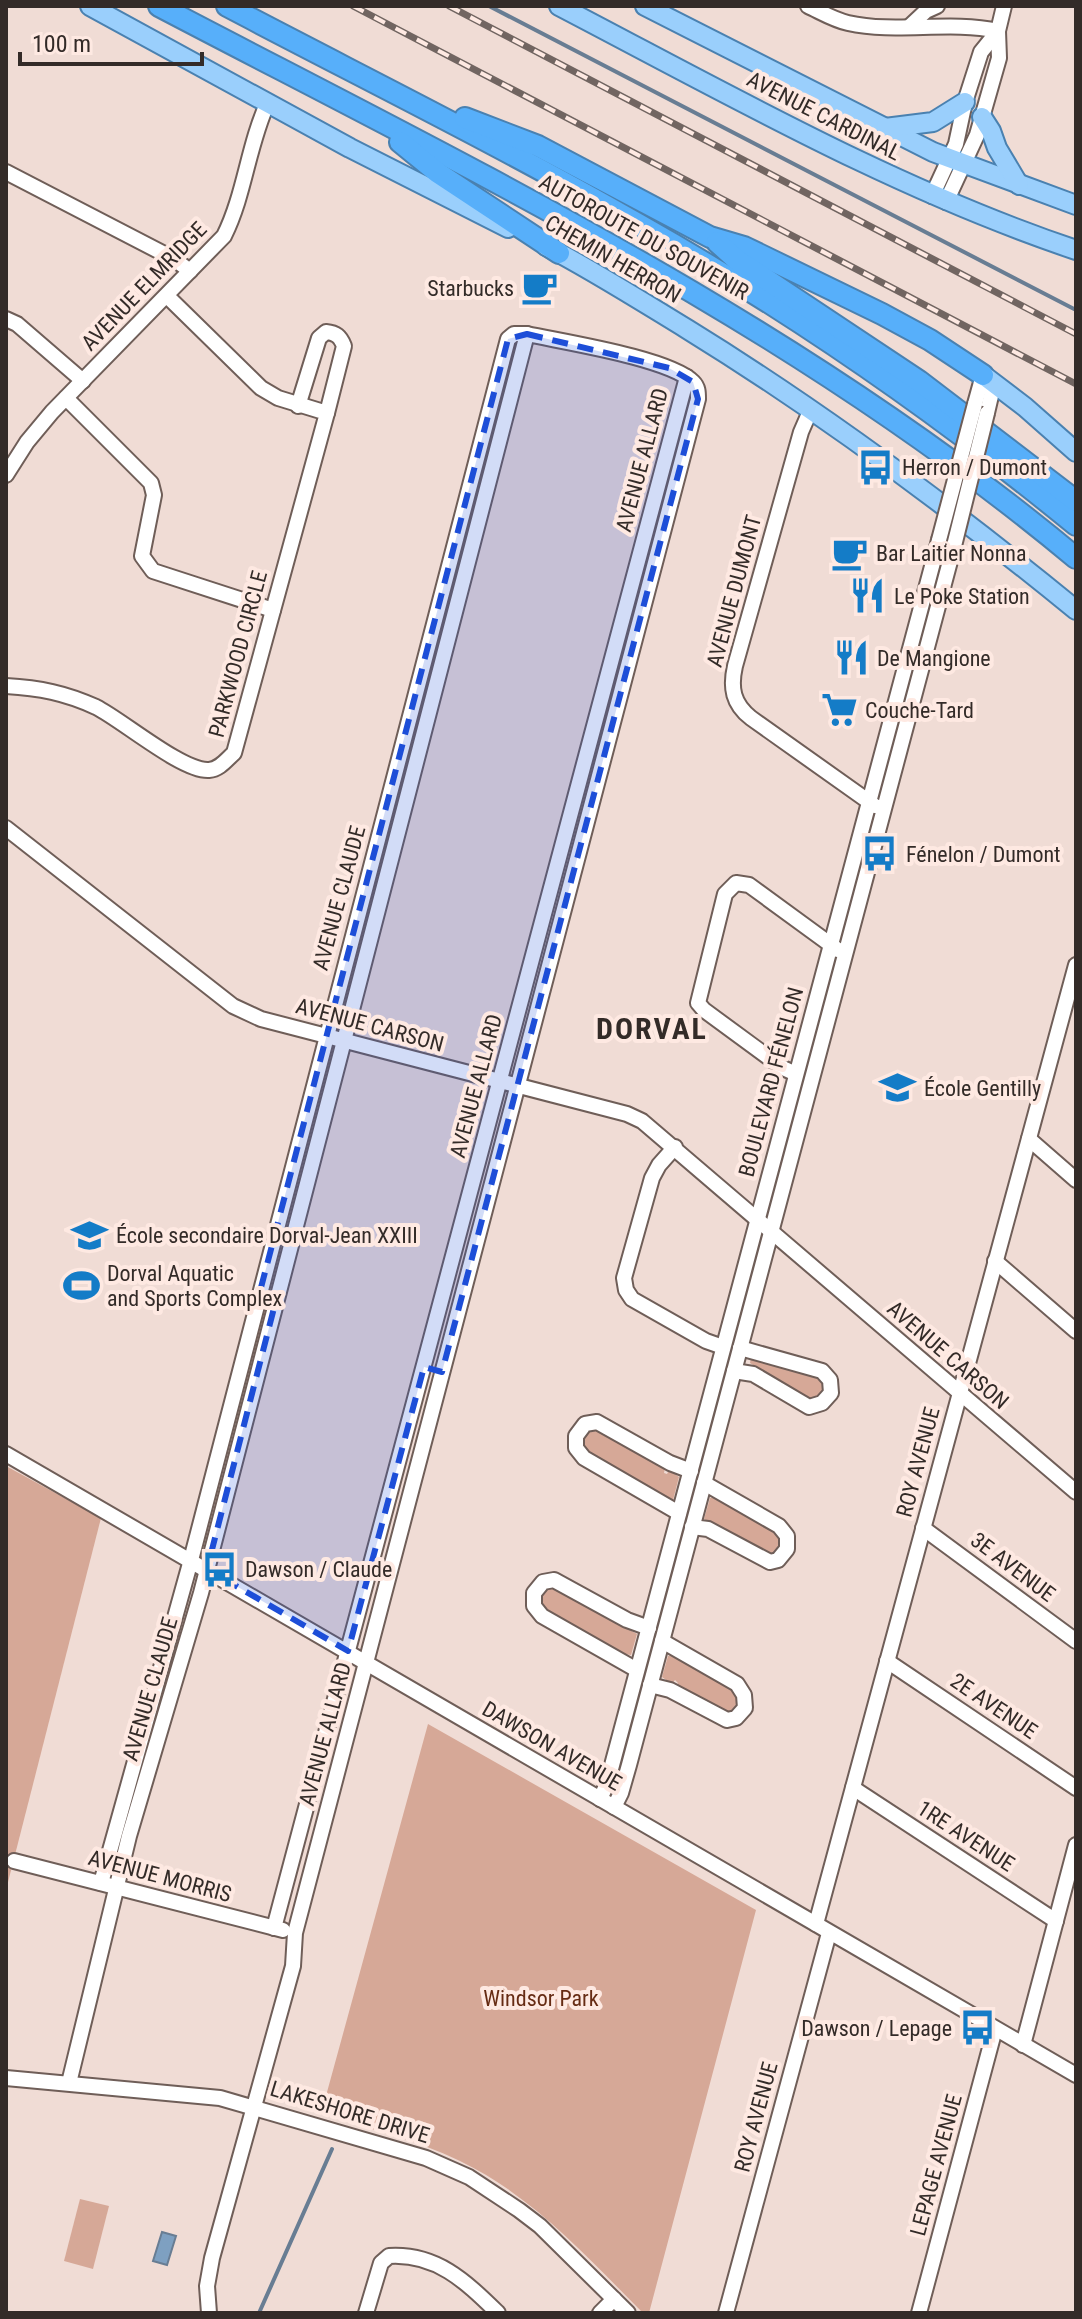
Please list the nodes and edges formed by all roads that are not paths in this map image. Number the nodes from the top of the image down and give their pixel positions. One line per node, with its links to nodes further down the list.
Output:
1 (90, 6): 12 (main road, CHEMIN HERRON)
2 (159, 6): 14 (highway, AUTOROUTE DU SOUVENIR)
3 (227, 6): 11 (highway, AUTOROUTE DU SOUVENIR)
4 (559, 6): 20 (main road, AVENUE CARDINAL)
5 (645, 6): 16 (main road, AVENUE CARDINAL)
6 (808, 6): 9 (street)
7 (937, 6): 9 (street)
8 (1004, 6): 10 (street)
9 (910, 26): 10 (street)
10 (998, 31): 13 (street); 15 (street)
11 (363, 78): 22 (highway); 40 (highway, AUTOROUTE DU SOUVENIR)
12 (268, 102): 24 (main road, CHEMIN HERRON); 25 (street, AVENUE ELMRIDGE)
13 (965, 102): 16 (main road); 17 (street)
14 (366, 114): 24 (highway); 41 (highway, AUTOROUTE DU SOUVENIR)
15 (982, 117): 17 (street); 19 (main road)
16 (885, 128): 17 (main road, AVENUE CARDINAL)
17 (956, 162): 19 (main road, AVENUE CARDINAL); 20 (street)
18 (6, 172): 25 (street)
19 (1019, 185): 21 (main road, AVENUE CARDINAL)
20 (939, 199): 23 (main road, AVENUE CARDINAL)
21 (1076, 205)
22 (710, 237): 30 (highway); 39 (highway)
23 (1076, 250)
24 (559, 253): 35 (main road, CHEMIN HERRON)
25 (190, 271): 26 (street, AVENUE ELMRIDGE)
26 (167, 296): 31 (street, AVENUE ELMRIDGE); 33 (street)
27 (6, 319): 31 (street)
28 (527, 334): 29 (street); 47 (street, AVENUE CLAUDE); 48 (street, AVENUE CLAUDE)
29 (687, 377): 44 (street, AVENUE ALLARD); 45 (street, AVENUE ALLARD)
30 (989, 379): 34 (street, BOULEVARD FÉNELON); 37 (main road)
31 (83, 381): 32 (street, AVENUE ELMRIDGE)
32 (66, 398): 38 (street, AVENUE ELMRIDGE); 42 (street)
33 (298, 406): 36 (street); 36 (street, PARKWOOD CIRCLE)
34 (981, 408): 49 (street, BOULEVARD FÉNELON, bridge); 50 (street, BOULEVARD FÉNELON, bridge)
35 (811, 409): 43 (main road, CHEMIN HERRON); 49 (street, AVENUE DUMONT)
36 (327, 413): 42 (street, PARKWOOD CIRCLE)
37 (1076, 452)
38 (6, 475)
39 (1076, 501)
40 (1076, 525)
41 (1076, 558)
42 (273, 610): 46 (street, PARKWOOD CIRCLE)
43 (1076, 610)
44 (621, 623): 45 (street); 52 (street, AVENUE ALLARD)
45 (638, 628): 53 (street, AVENUE ALLARD)
46 (6, 686)
47 (391, 784): 48 (street); 58 (street, AVENUE CLAUDE)
48 (409, 789): 59 (street, AVENUE CLAUDE)
49 (868, 803): 50 (street, AVENUE DUMONT); 54 (street, BOULEVARD FÉNELON)
50 (883, 808): 55 (street, BOULEVARD FÉNELON)
51 (6, 828): 58 (street, AVENUE CARSON)
52 (563, 843): 53 (street); 61 (street, AVENUE ALLARD)
53 (580, 848): 62 (street, AVENUE ALLARD)
54 (831, 945): 55 (street); 60 (street, BOULEVARD FÉNELON); 60 (street)
55 (845, 955): 67 (street, BOULEVARD FÉNELON)
56 (1076, 965): 57 (street, ROY AVENUE)
57 (1071, 1005): 63 (street, ROY AVENUE)
58 (325, 1036): 59 (street, AVENUE CARSON); 69 (street, AVENUE CLAUDE)
59 (343, 1040): 61 (street, AVENUE CARSON); 70 (street, AVENUE CLAUDE)
60 (796, 1074): 66 (street, BOULEVARD FÉNELON)
61 (501, 1082): 62 (street, AVENUE CARSON); 74 (street, AVENUE ALLARD)
62 (517, 1086): 64 (street, AVENUE CARSON); 76 (street, AVENUE ALLARD)
63 (1029, 1139): 65 (street); 68 (street, ROY AVENUE)
64 (675, 1147): 66 (street, AVENUE CARSON); 72 (street)
65 (1076, 1180)
66 (757, 1219): 67 (street, AVENUE CARSON); 72 (street, BOULEVARD FÉNELON)
67 (771, 1232): 73 (street, BOULEVARD FÉNELON); 77 (street, AVENUE CARSON)
68 (995, 1261): 71 (street); 77 (street, ROY AVENUE)
69 (257, 1303): 70 (street); 85 (street, AVENUE CLAUDE)
70 (274, 1308): 86 (street, AVENUE CLAUDE)
71 (1076, 1331)
72 (723, 1347): 79 (street, BOULEVARD FÉNELON)
73 (740, 1348): 75 (street, BOULEVARD FÉNELON); 75 (street)
74 (424, 1367): 76 (street); 90 (street, AVENUE ALLARD)
75 (734, 1371): 80 (street, BOULEVARD FÉNELON)
76 (442, 1372): 92 (street, AVENUE ALLARD)
77 (959, 1394): 81 (street, AVENUE CARSON); 84 (street, ROY AVENUE)
78 (6, 1454): 85 (street, DAWSON AVENUE)
79 (691, 1471): 82 (street, BOULEVARD FÉNELON); 82 (street)
80 (704, 1483): 83 (street, BOULEVARD FÉNELON); 83 (street)
81 (1076, 1492)
82 (679, 1513): 87 (street, BOULEVARD FÉNELON)
83 (692, 1527): 88 (street, BOULEVARD FÉNELON)
84 (923, 1528): 89 (street, 3E AVENUE); 91 (street, ROY AVENUE)
85 (191, 1560): 86 (street, DAWSON AVENUE); 101 (street, AVENUE CLAUDE)
86 (207, 1569): 90 (street, DAWSON AVENUE); 102 (street, AVENUE CLAUDE)
87 (649, 1628): 93 (street, BOULEVARD FÉNELON); 93 (street)
88 (662, 1641): 94 (street, BOULEVARD FÉNELON); 94 (street)
89 (1076, 1641)
90 (348, 1651): 92 (street, DAWSON AVENUE); 105 (street, AVENUE ALLARD)
91 (887, 1661): 95 (street, ROY AVENUE); 96 (street, 2E AVENUE)
92 (366, 1662): 97 (street, DAWSON AVENUE); 106 (street, AVENUE ALLARD)
93 (637, 1670): 97 (street, BOULEVARD FÉNELON)
94 (650, 1685): 98 (street, BOULEVARD FÉNELON)
95 (853, 1788): 103 (street, 1RE AVENUE); 104 (street, ROY AVENUE)
96 (1076, 1788)
97 (600, 1799): 98 (street, DAWSON AVENUE)
98 (614, 1807): 104 (street, DAWSON AVENUE)
99 (1076, 1845): 103 (street)
100 (14, 1861): 101 (street, AVENUE MORRIS)
101 (101, 1883): 102 (street, AVENUE MORRIS)
102 (119, 1888): 105 (street, AVENUE MORRIS); 112 (street, AVENUE CLAUDE)
103 (1056, 1921): 109 (street)
104 (816, 1924): 107 (street, DAWSON AVENUE)
105 (274, 1928): 106 (street, AVENUE MORRIS)
106 (295, 1933): 113 (street, AVENUE ALLARD)
107 (829, 1933): 108 (street, DAWSON AVENUE); 120 (street, ROY AVENUE)
108 (995, 2029): 109 (street, DAWSON AVENUE); 121 (street, LEPAGE AVENUE)
109 (1023, 2045): 110 (street, DAWSON AVENUE)
110 (1076, 2075)
111 (6, 2078): 112 (street, LAKESHORE DRIVE)
112 (69, 2083): 113 (street, LAKESHORE DRIVE)
113 (255, 2107): 114 (street, LAKESHORE DRIVE); 115 (street, AVENUE ALLARD)
114 (614, 2299): 118 (street); 119 (street, LAKESHORE DRIVE)
115 (209, 2313)
116 (366, 2313): 117 (street)
117 (498, 2313)
118 (600, 2313)
119 (628, 2313)
120 (726, 2313)
121 (919, 2313)

